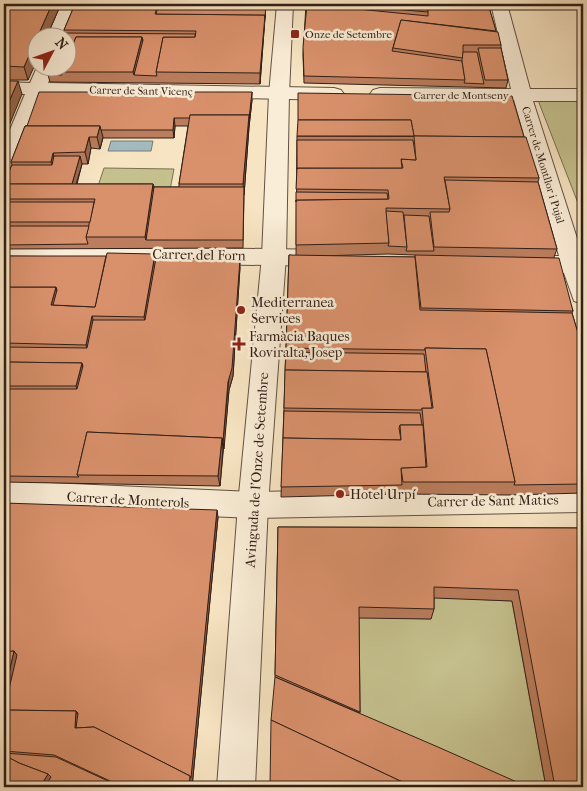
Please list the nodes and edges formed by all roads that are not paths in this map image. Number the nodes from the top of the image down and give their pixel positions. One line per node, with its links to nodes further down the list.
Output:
1 (68, 4): 4 (street)
2 (285, 4): 8 (street, Avinguda de l'Onze de Setembre)
3 (499, 4): 9 (street, Carrer de Montllor i Pujal)
4 (60, 28)
5 (41, 78): 7 (street)
6 (4, 88): 7 (street, Carrer de Sant Vicenç)
7 (37, 88): 8 (street, Carrer de Sant Vicenç); 11 (street)
8 (279, 94): 9 (street, Carrer de Montseny); 13 (street, Avinguda de l'Onze de Setembre)
9 (522, 95): 10 (street, Carrer de Montseny); 16 (street, Carrer de Montllor i Pujal)
10 (583, 96)
11 (4, 168)
12 (4, 253): 13 (street, Carrer del Forn)
13 (274, 256): 14 (street, Carrer del Forn); 20 (street, Avinguda de l'Onze de Setembre)
14 (352, 259)
15 (507, 263): 16 (street)
16 (579, 265): 17 (street, Carrer de Montllor i Pujal)
17 (583, 296)
18 (4, 494): 20 (street, Carrer de Monterols)
19 (583, 500): 20 (street, Carrer de Sant Maties)
20 (253, 505): 21 (street, Avinguda de l'Onze de Setembre)
21 (236, 787)

